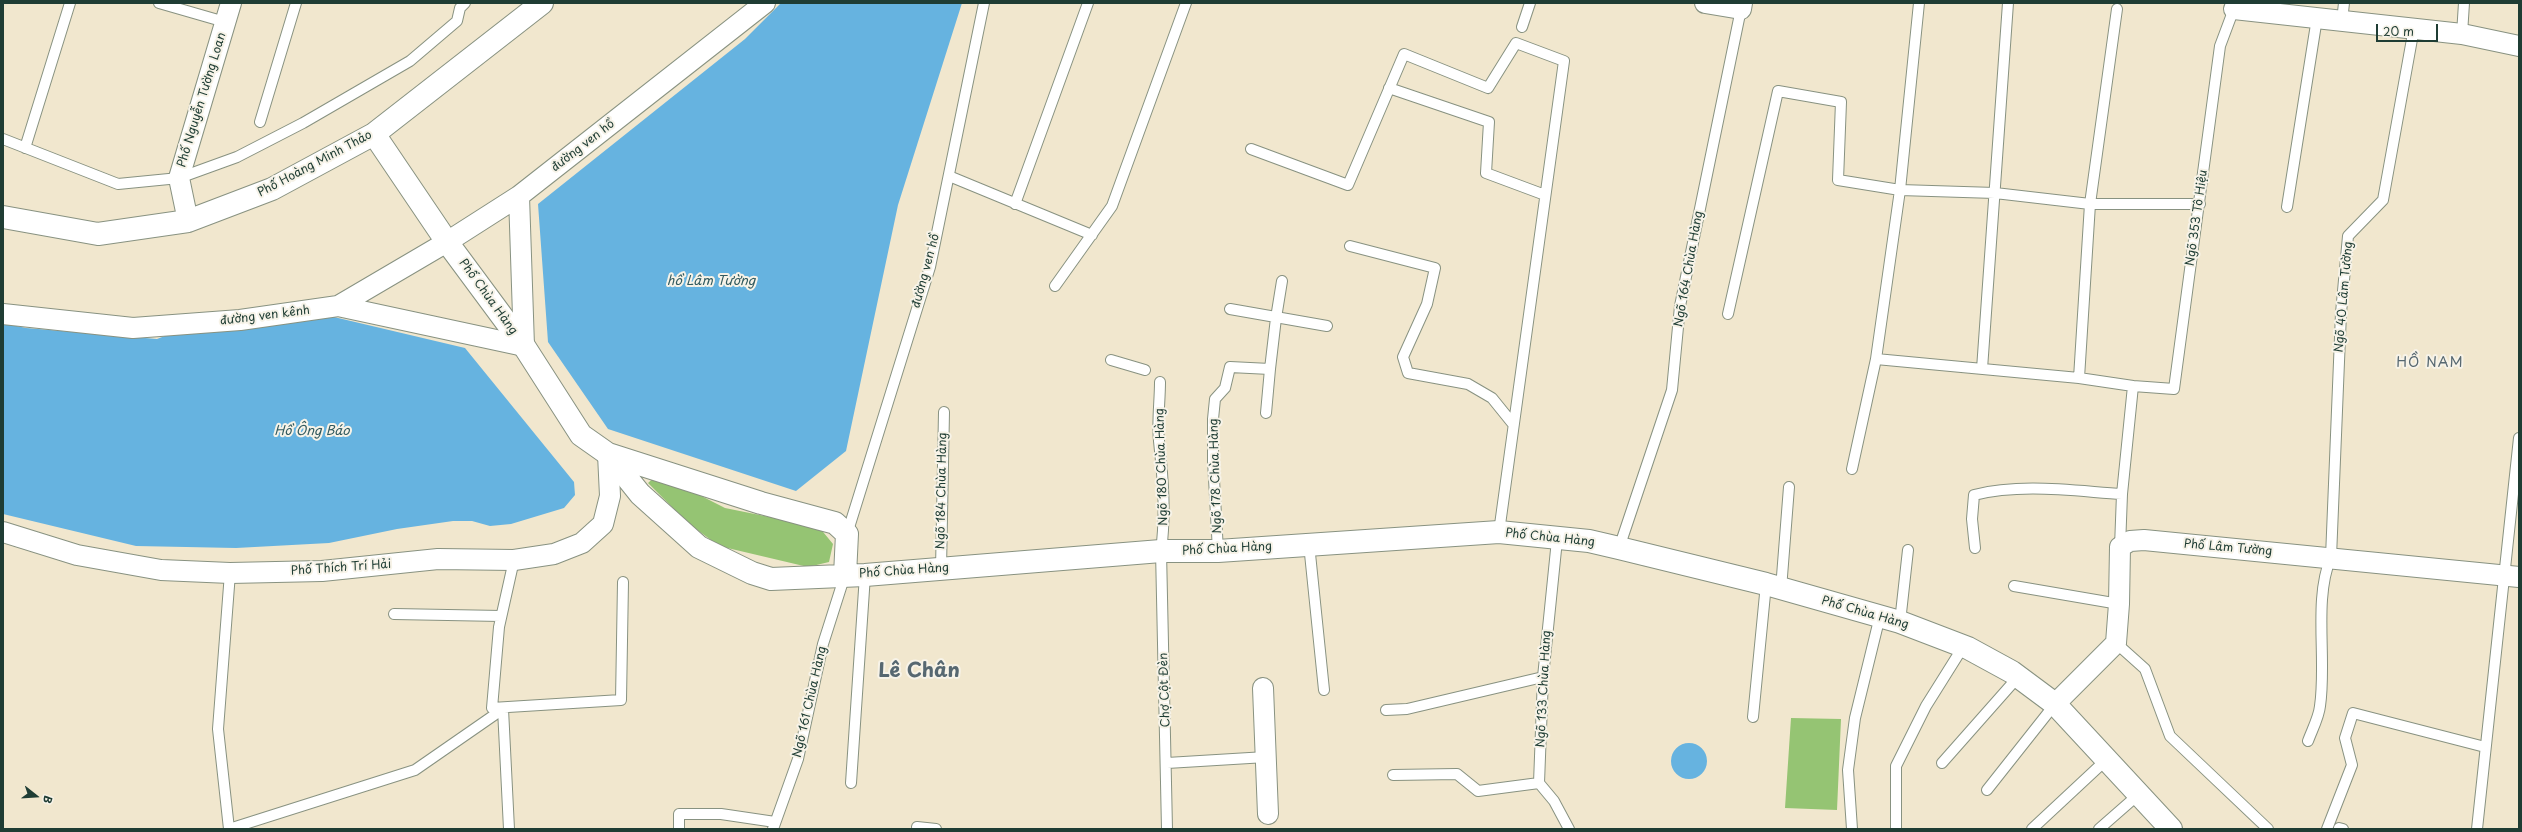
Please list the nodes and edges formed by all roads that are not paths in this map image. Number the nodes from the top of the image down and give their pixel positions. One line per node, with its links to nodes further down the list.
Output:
1 (70, 3): 30 (lane)
2 (159, 3): 21 (lane)
3 (231, 3): 21 (street, Phố Nguyễn Tường Loan)
4 (296, 3): 27 (lane)
5 (465, 3): 33 (lane)
6 (542, 3): 28 (street, Phố Hoàng Minh Thảo)
7 (765, 3): 37 (street, đường ven hồ)
8 (984, 3): 32 (lane, đường ven hồ)
9 (1088, 3): 38 (lane)
10 (1186, 3): 44 (lane)
11 (1530, 3): 22 (lane)
12 (1705, 3): 16 (street)
13 (1919, 3): 34 (lane)
14 (2008, 3): 35 (lane)
15 (2464, 3): 24 (lane)
16 (1741, 6): 78 (lane, Ngõ 164 Chùa Hàng)
17 (2235, 6): 20 (street); 40 (lane, Ngõ 353 Tô Hiệu)
18 (2117, 9): 39 (lane)
19 (2343, 12): 20 (street); 23 (street)
20 (2317, 18): 41 (lane)
21 (225, 22): 33 (street, Phố Nguyễn Tường Loan)
22 (1522, 27)
23 (2414, 28): 24 (street); 83 (lane, Ngõ 40 Lâm Tường)
24 (2462, 34): 25 (street)
25 (2519, 46)
26 (1389, 88): 31 (lane); 36 (lane); 36 (lane)
27 (260, 122)
28 (374, 134): 43 (street, Phố Hoàng Minh Thảo); 45 (street, Phố Chùa Hàng)
29 (3, 139): 30 (lane)
30 (25, 148): 33 (lane)
31 (1251, 149)
32 (949, 176): 38 (lane); 74 (lane, đường ven hồ)
33 (179, 178): 43 (street, Phố Nguyễn Tường Loan)
34 (1900, 190): 35 (lane); 52 (lane); 56 (lane)
35 (1995, 193): 39 (lane); 59 (lane)
36 (1545, 195): 66 (lane)
37 (519, 196): 45 (street, đường ven hồ); 55 (street)
38 (1015, 204): 44 (lane)
39 (2090, 204): 40 (lane); 61 (lane)
40 (2200, 204): 63 (lane, Ngõ 353 Tô Hiệu)
41 (2287, 207)
42 (3, 217): 43 (street, Phố Hoàng Minh Thảo)
43 (188, 221)
44 (1092, 235): 48 (lane)
45 (447, 242): 49 (street, đường ven hồ); 55 (street, Phố Chùa Hàng)
46 (1350, 246): 66 (lane)
47 (1282, 281): 53 (lane)
48 (1055, 286)
49 (338, 306): 51 (street, đường ven kênh); 55 (street, đường ven kênh)
50 (1230, 309): 53 (lane)
51 (3, 314)
52 (1728, 314)
53 (1276, 318): 54 (lane); 58 (lane)
54 (1327, 326)
55 (524, 346): 68 (street, Phố Chùa Hàng)
56 (1876, 359): 59 (lane); 69 (lane)
57 (1111, 360): 60 (lane)
58 (1270, 369): 65 (lane); 82 (lane, Ngõ 178 Chùa Hàng)
59 (1982, 369): 61 (lane)
60 (1145, 370)
61 (2079, 378): 63 (lane)
62 (1160, 382): 81 (lane, Ngõ 180 Chùa Hàng)
63 (2133, 386): 71 (lane)
64 (944, 412): 85 (lane, Ngõ 184 Chùa Hàng)
65 (1266, 414)
66 (1513, 424): 73 (lane)
67 (2519, 438): 88 (lane)
68 (608, 454): 74 (street, Phố Chùa Hàng); 84 (street, Phố Thích Trí Hải); 87 (street, Phố Chùa Hàng)
69 (1852, 469)
70 (1789, 487): 90 (lane)
71 (2122, 494): 77 (lane); 79 (lane)
72 (3, 532): 86 (street, Phố Thích Trí Hải)
73 (1499, 532): 75 (street, Phố Chùa Hàng); 76 (street, Phố Chùa Hàng)
74 (847, 534): 87 (street, Phố Chùa Hàng)
75 (1558, 540): 78 (street, Phố Chùa Hàng); 98 (lane, Ngõ 133 Chùa Hàng)
76 (1309, 544): 82 (street, Phố Chùa Hàng); 101 (lane)
77 (2120, 547): 83 (street, Phố Lâm Tường); 92 (street)
78 (1619, 548): 90 (street, Phố Chùa Hàng)
79 (1975, 548)
80 (1908, 550): 95 (lane)
81 (1161, 551): 82 (street, Phố Chùa Hàng); 85 (street, Phố Chùa Hàng); 110 (lane, Chợ Cột Đèn)
82 (1218, 551)
83 (2331, 557): 88 (street, Phố Lâm Tường); 106 (lane, Ngõ 40 Lâm Tường)
84 (514, 560): 86 (street, Phố Thích Trí Hải); 94 (lane)
85 (940, 569): 87 (street, Phố Chùa Hàng)
86 (230, 573): 120 (lane)
87 (855, 575): 113 (lane); 118 (lane, Ngõ 161 Chùa Hàng)
88 (2512, 577): 107 (lane)
89 (623, 582): 103 (lane)
90 (1774, 586): 95 (street, Phố Chùa Hàng); 105 (lane)
91 (2014, 586): 92 (lane)
92 (2119, 604): 96 (street)
93 (394, 614): 94 (lane)
94 (501, 616): 103 (lane)
95 (1890, 619): 97 (street, Phố Chùa Hàng); 126 (lane)
96 (2116, 643): 102 (street); 131 (lane)
97 (1963, 647): 99 (street, Phố Chùa Hàng); 127 (lane)
98 (1543, 677): 104 (lane); 114 (lane, Ngõ 133 Chùa Hàng)
99 (2018, 677): 102 (street, Phố Chùa Hàng); 111 (lane)
100 (1263, 688): 108 (street)
101 (1324, 690)
102 (2055, 704): 109 (street, Phố Chùa Hàng); 115 (lane)
103 (503, 709): 120 (lane); 121 (lane)
104 (1386, 710)
105 (1753, 717)
106 (2308, 741)
107 (2485, 747): 132 (lane); 133 (lane)
108 (1266, 757): 110 (lane); 117 (street)
109 (2106, 760): 116 (street, Phố Chùa Hàng); 128 (lane)
110 (1168, 763): 124 (lane, Chợ Cột Đèn)
111 (1942, 764)
112 (1393, 775): 114 (lane)
113 (851, 782)
114 (1539, 783): 125 (lane)
115 (1987, 790)
116 (2139, 794): 129 (lane); 130 (street, Phố Chùa Hàng)
117 (1268, 814)
118 (774, 825): 122 (lane)
119 (916, 826): 123 (lane)
120 (229, 829)
121 (509, 829)
122 (679, 829)
123 (936, 829)
124 (1168, 829)
125 (1569, 829)
126 (1852, 829)
127 (1896, 829)
128 (2032, 829)
129 (2099, 829)
130 (2171, 829)
131 (2268, 829)
132 (2327, 829)
133 (2477, 829)

